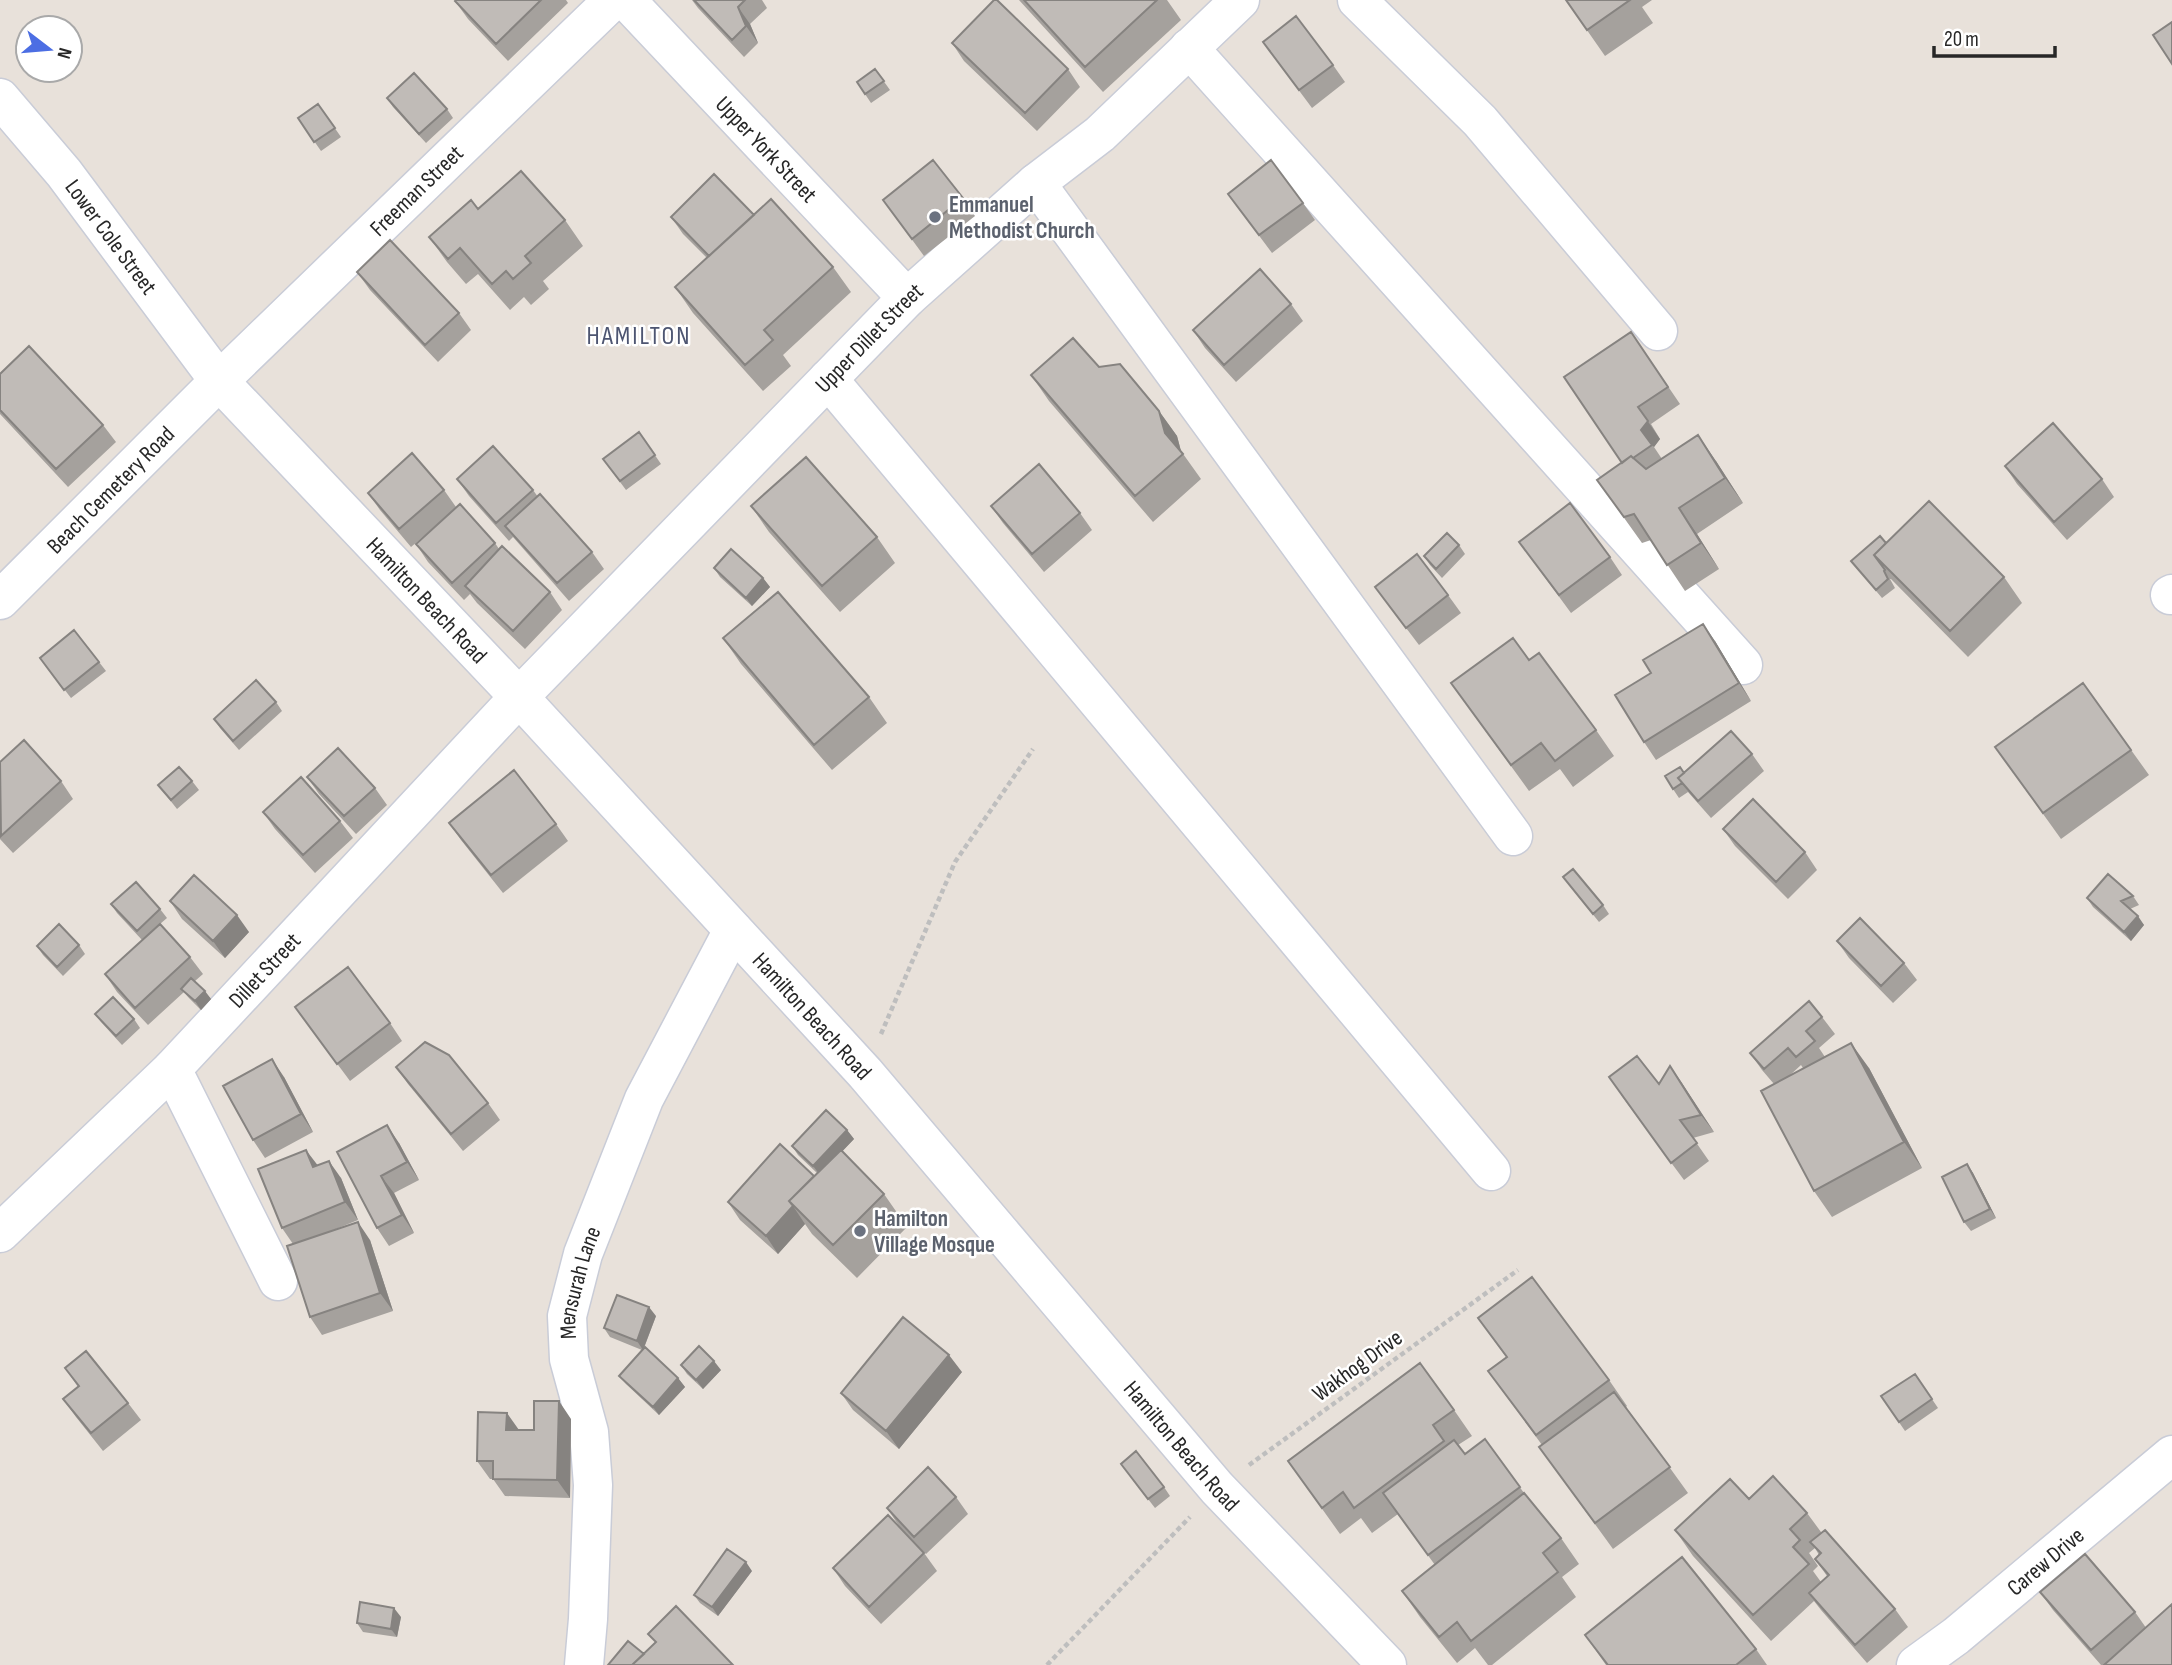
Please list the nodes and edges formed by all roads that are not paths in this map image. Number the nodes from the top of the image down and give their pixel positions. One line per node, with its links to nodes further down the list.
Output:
1 (613, 0): 11 (street, Freeman Street)
2 (626, 0): 8 (street, Upper York Street)
3 (1240, 0): 5 (street, Upper Dillet Street)
4 (1357, 0): 9 (street)
5 (1189, 48): 7 (street, Upper Dillet Street); 13 (street)
6 (0, 98): 11 (street, Lower Cole Street)
7 (1036, 183): 8 (street, Upper Dillet Street); 15 (street)
8 (907, 298): 10 (street, Upper Dillet Street)
9 (1658, 331)
10 (828, 379): 14 (street, Upper Dillet Street); 18 (street)
11 (219, 381): 12 (street, Beach Cemetery Road); 14 (street, Hamilton Beach Road)
12 (0, 600)
13 (1743, 665)
14 (519, 697): 16 (street, Hamilton Beach Road); 17 (street, Dillet Street)
15 (1513, 836)
16 (733, 930): 22 (street, Mensurah Lane); 23 (street, Hamilton Beach Road)
17 (172, 1069): 19 (street, Dillet Street); 20 (street)
18 (1491, 1171)
19 (0, 1233)
20 (278, 1281)
21 (2172, 1455): 24 (street, Carew Drive)
22 (584, 1665)
23 (1387, 1665)
24 (1916, 1665)

